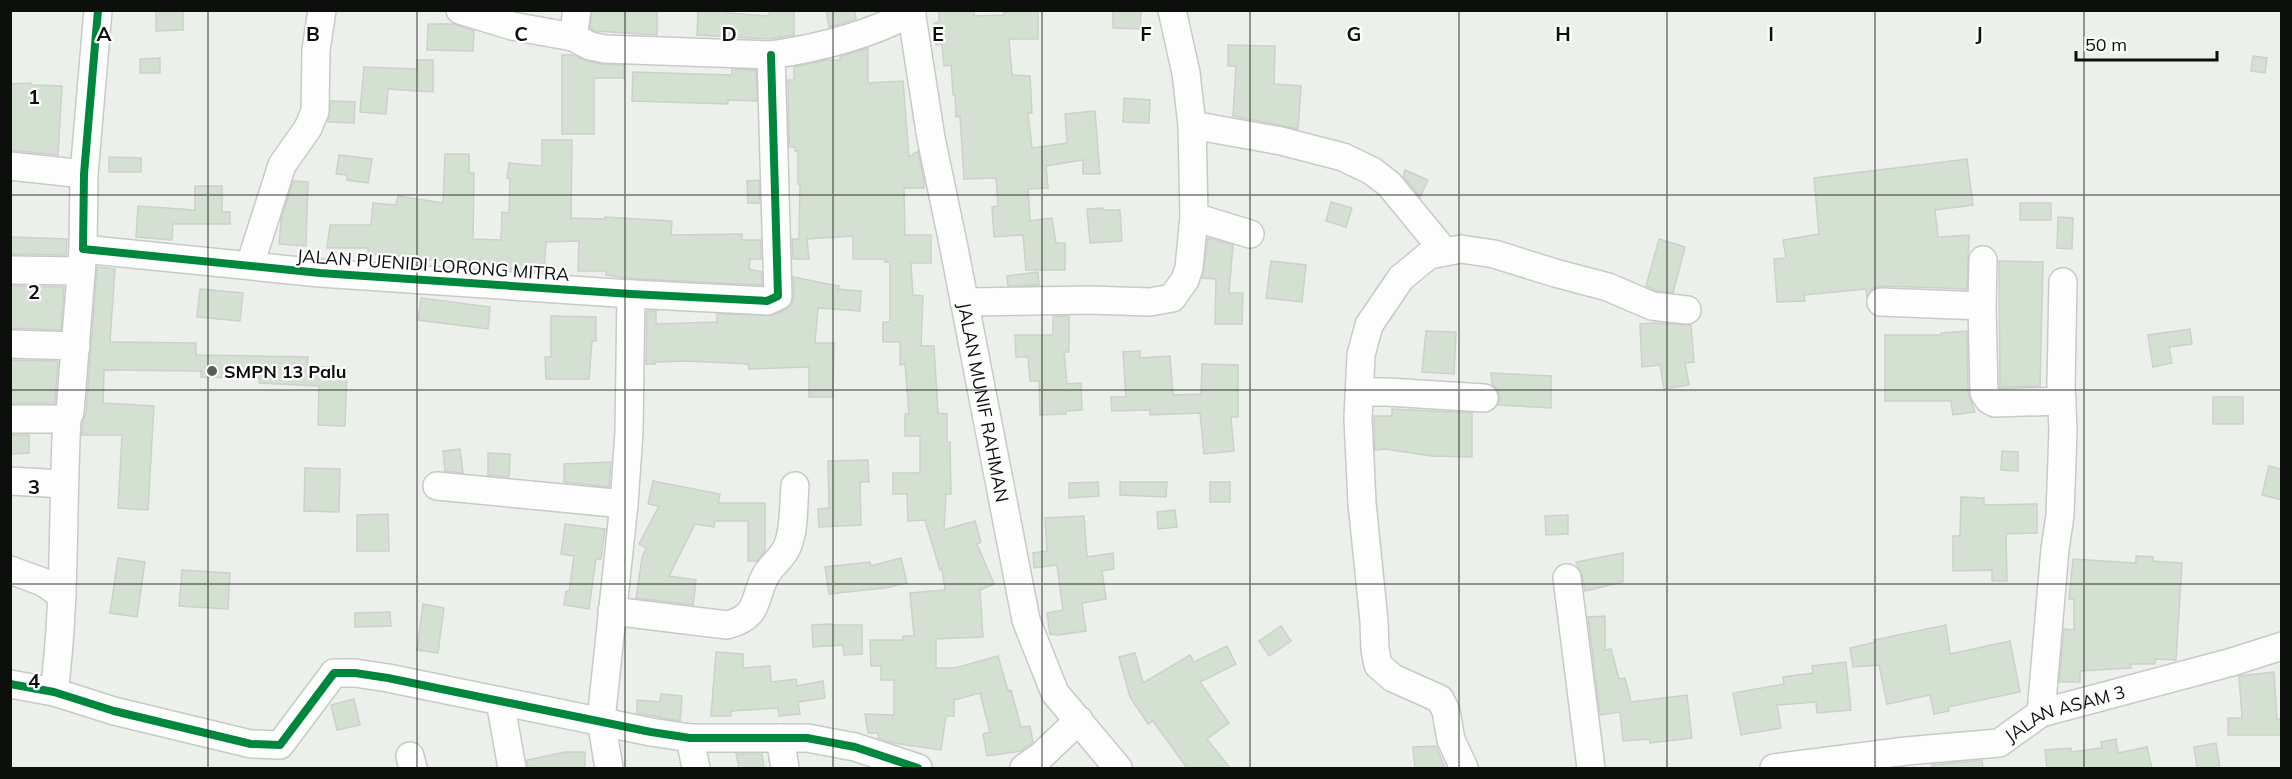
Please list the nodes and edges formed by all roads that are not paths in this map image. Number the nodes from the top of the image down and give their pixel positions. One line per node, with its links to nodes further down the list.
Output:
1 (98, 10): 11 (street)
2 (322, 10): 17 (street)
3 (460, 10): 7 (street)
4 (577, 10): 7 (street)
5 (1172, 10): 9 (street)
6 (912, 11): 8 (street); 21 (street, JALAN MUNIF RAHMAN)
7 (573, 37): 8 (street)
8 (771, 55): 20 (street, JALAN PUENIDI LORONG MITRA)
9 (1192, 125): 12 (street); 14 (street)
10 (10, 166): 11 (street)
11 (84, 174): 15 (street)
12 (1194, 218): 13 (street); 21 (street)
13 (1250, 234)
14 (1444, 251): 24 (street); 27 (street)
15 (82, 260): 17 (street, JALAN PUENIDI LORONG MITRA); 18 (street, JALAN PUENIDI LORONG MITRA); 26 (street)
16 (1983, 260): 23 (street)
17 (250, 265): 20 (street, JALAN PUENIDI LORONG MITRA)
18 (10, 270)
19 (2062, 282): 29 (street)
20 (632, 294): 36 (street)
21 (964, 302): 47 (street, JALAN MUNIF RAHMAN)
22 (1881, 302): 23 (street)
23 (1982, 306): 29 (street)
24 (1687, 310)
25 (10, 344): 26 (street)
26 (76, 346): 30 (street)
27 (1360, 392): 28 (street); 58 (street)
28 (1484, 398)
29 (2062, 401): 45 (street)
30 (67, 418): 31 (street); 33 (street)
31 (10, 419)
32 (10, 481): 33 (street)
33 (64, 484): 39 (street)
34 (437, 486): 36 (street)
35 (795, 486): 40 (street)
36 (624, 504): 40 (street)
37 (10, 570): 39 (street)
38 (1567, 578): 59 (street)
39 (62, 595): 43 (street)
40 (612, 611): 46 (street)
41 (2282, 646): 45 (street, JALAN ASAM 3)
42 (10, 684): 43 (street)
43 (54, 692): 44 (street)
44 (500, 701): 46 (street); 51 (street)
45 (2041, 713): 50 (street, JALAN ASAM 3)
46 (602, 720): 48 (street); 52 (street)
47 (1079, 720): 56 (street); 57 (street, JALAN MUNIF RAHMAN)
48 (690, 738): 49 (street); 53 (street)
49 (780, 738): 54 (street); 55 (street)
50 (1907, 760): 60 (street, JALAN ASAM 3)
51 (512, 768)
52 (609, 768)
53 (696, 768)
54 (785, 768)
55 (918, 768)
56 (1024, 768)
57 (1118, 768)
58 (1464, 768)
59 (1591, 768)
60 (1774, 768)

